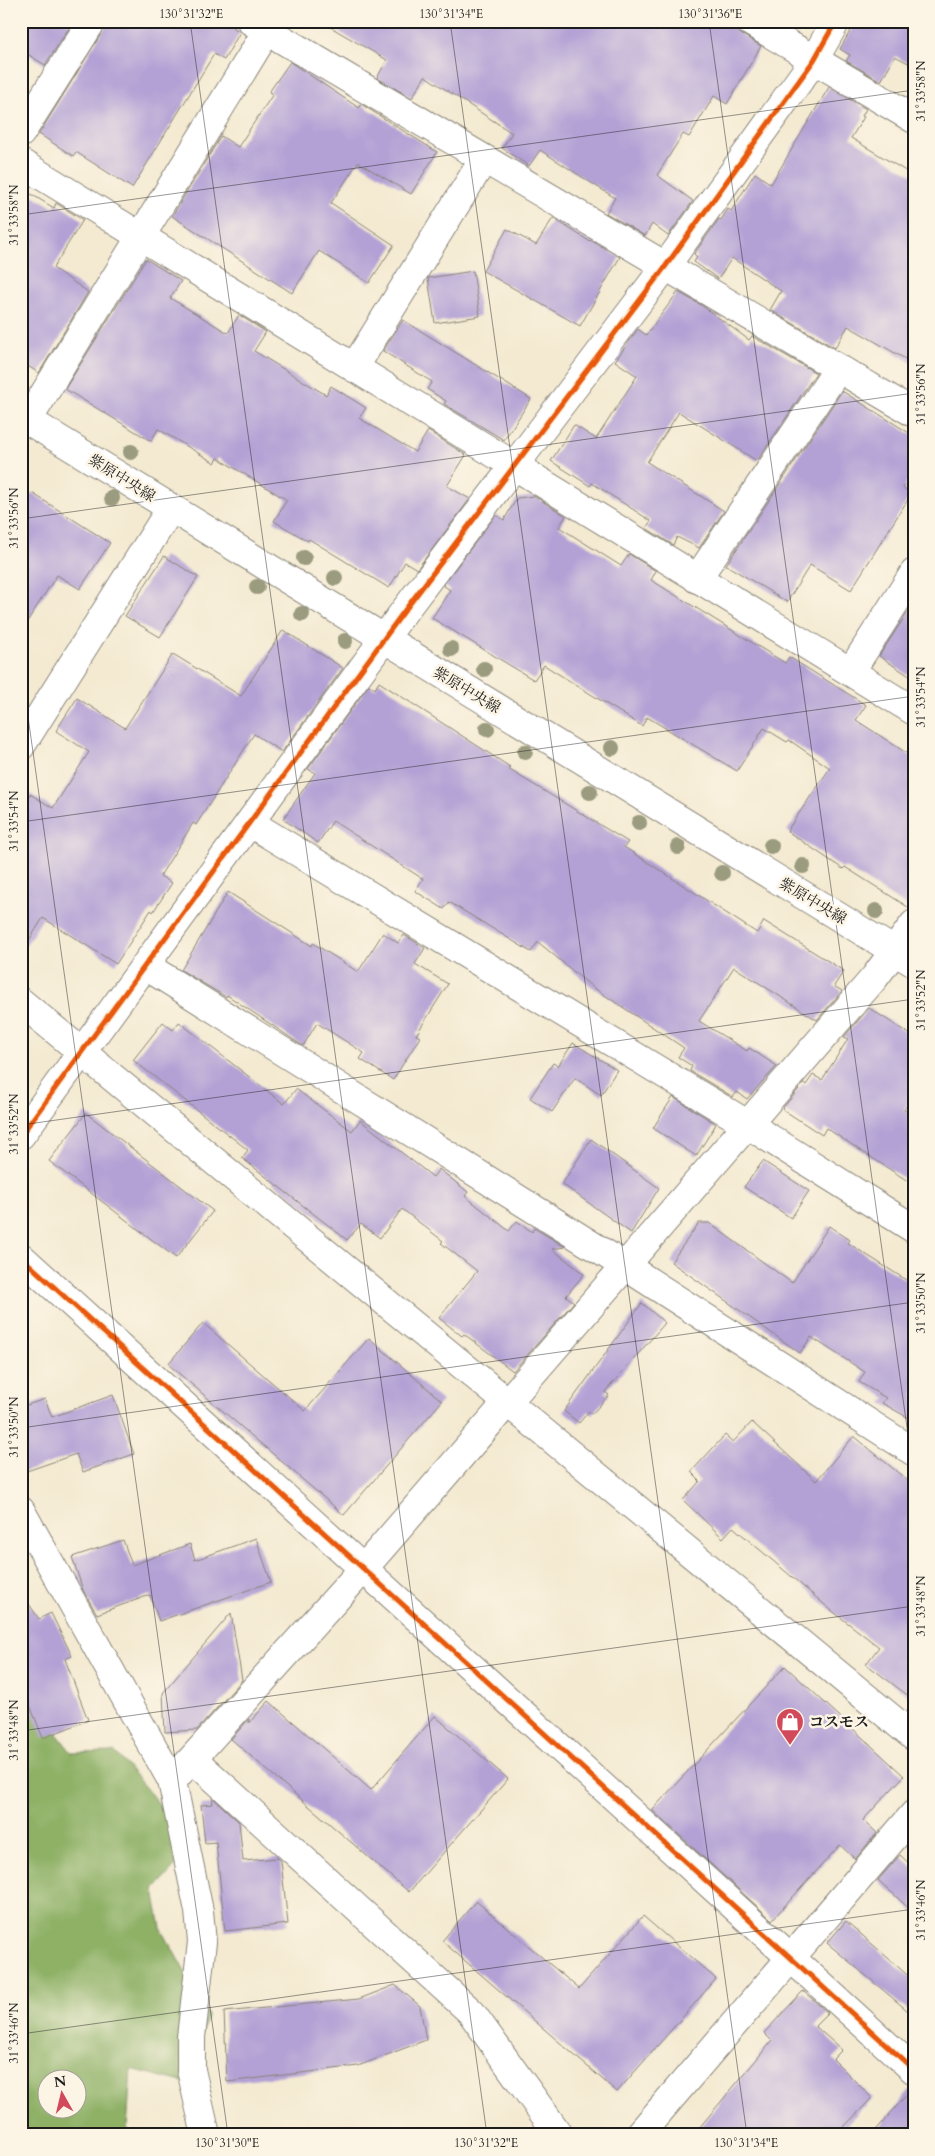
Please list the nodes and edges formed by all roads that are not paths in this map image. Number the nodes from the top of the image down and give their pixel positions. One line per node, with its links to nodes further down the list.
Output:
1 (92, 21): 7 (street)
2 (749, 21): 5 (street)
3 (836, 21): 5 (street)
4 (263, 24): 8 (street); 10 (street)
5 (814, 60): 6 (street); 11 (street)
6 (914, 119)
7 (21, 133)
8 (484, 159): 11 (street); 12 (street)
9 (21, 163): 10 (street)
10 (141, 236): 12 (street); 15 (street)
11 (665, 267): 13 (street); 16 (street)
12 (354, 368): 16 (street)
13 (838, 369): 14 (street); 19 (street)
14 (914, 413)
15 (25, 418): 17 (street, 紫原中央線)
16 (515, 467): 19 (street); 20 (street)
17 (171, 508): 20 (street, 紫原中央線); 23 (street)
18 (914, 573): 21 (street)
19 (697, 579): 21 (street)
20 (385, 640): 24 (street); 26 (street, 紫原中央線)
21 (851, 671): 22 (street)
22 (914, 711)
23 (21, 746)
24 (250, 823): 27 (street); 30 (street)
25 (914, 924): 26 (street)
26 (904, 957): 30 (street)
27 (146, 966): 29 (street); 34 (street)
28 (21, 1002): 29 (street)
29 (82, 1052): 31 (street); 35 (street)
30 (747, 1124): 32 (street); 34 (street)
31 (21, 1135)
32 (914, 1228)
33 (21, 1257): 38 (street)
34 (625, 1266): 35 (street); 36 (street)
35 (507, 1403): 38 (street); 39 (street)
36 (914, 1452)
37 (21, 1511): 41 (street)
38 (364, 1568): 40 (street); 43 (street)
39 (914, 1737)
40 (193, 1759): 41 (street); 46 (street)
41 (172, 1782): 45 (street)
42 (914, 1814): 43 (street)
43 (790, 1957): 44 (street); 47 (street)
44 (914, 2070)
45 (206, 2135)
46 (559, 2135)
47 (639, 2135)

